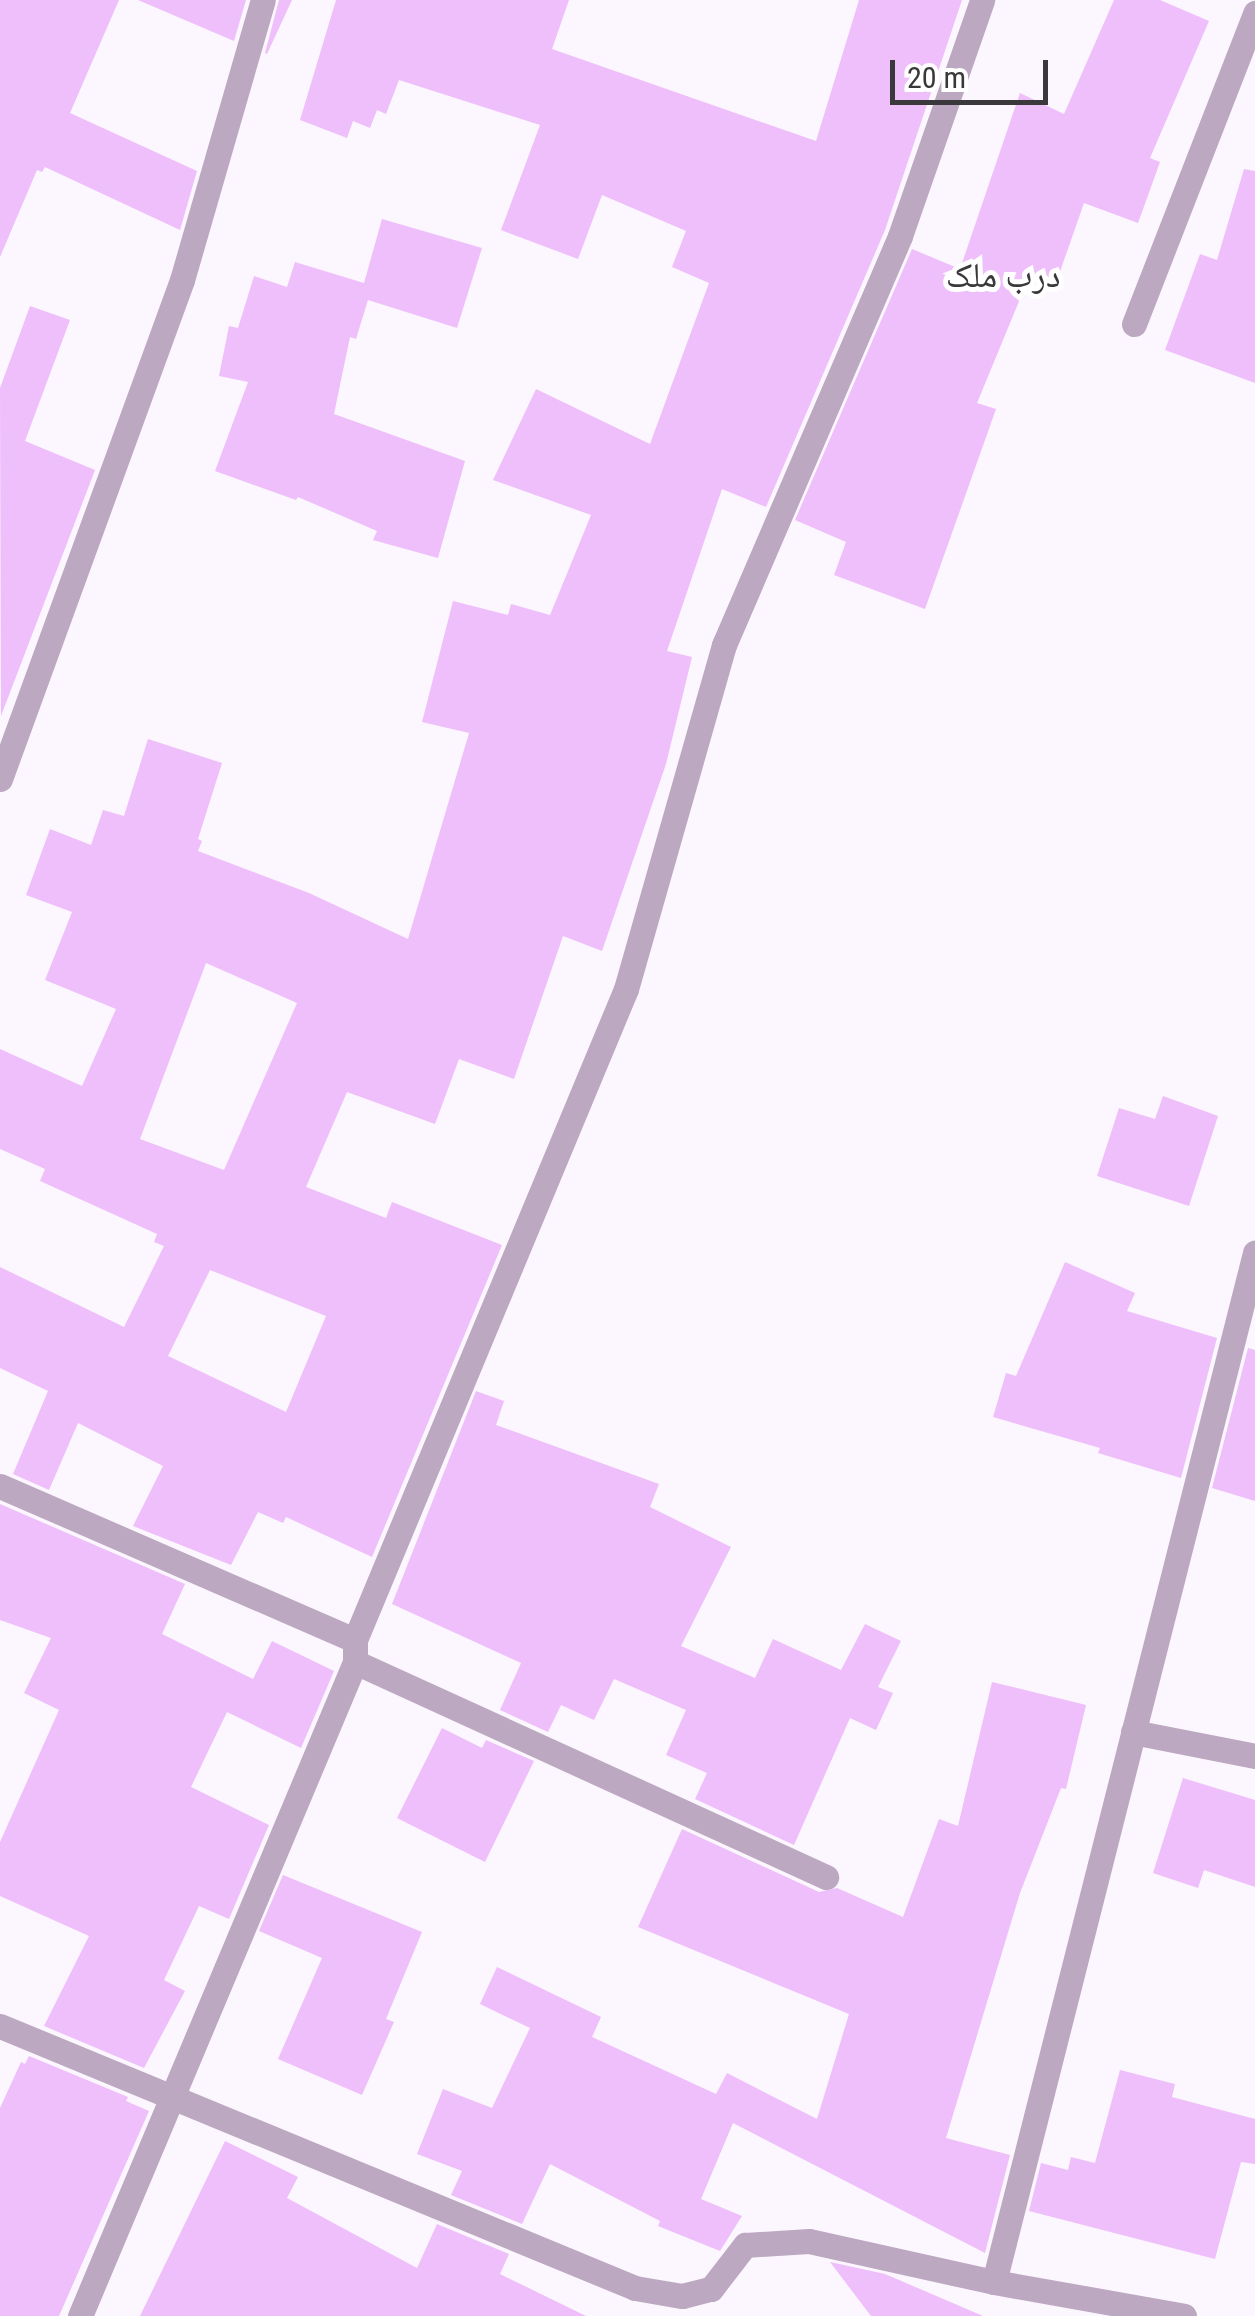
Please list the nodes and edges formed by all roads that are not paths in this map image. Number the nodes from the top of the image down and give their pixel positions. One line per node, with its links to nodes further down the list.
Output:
1 (263, 0): 5 (street)
2 (982, 0): 8 (street)
3 (1255, 13): 4 (street)
4 (1134, 324)
5 (0, 779)
6 (1255, 1253): 9 (street)
7 (0, 1486): 8 (street)
8 (355, 1651): 11 (street); 13 (street)
9 (1133, 1732): 10 (street); 14 (street)
10 (1255, 1756)
11 (826, 1877)
12 (0, 2026): 13 (street)
13 (172, 2100): 14 (street); 15 (street)
14 (994, 2282): 16 (street)
15 (80, 2316)
16 (1184, 2316)

